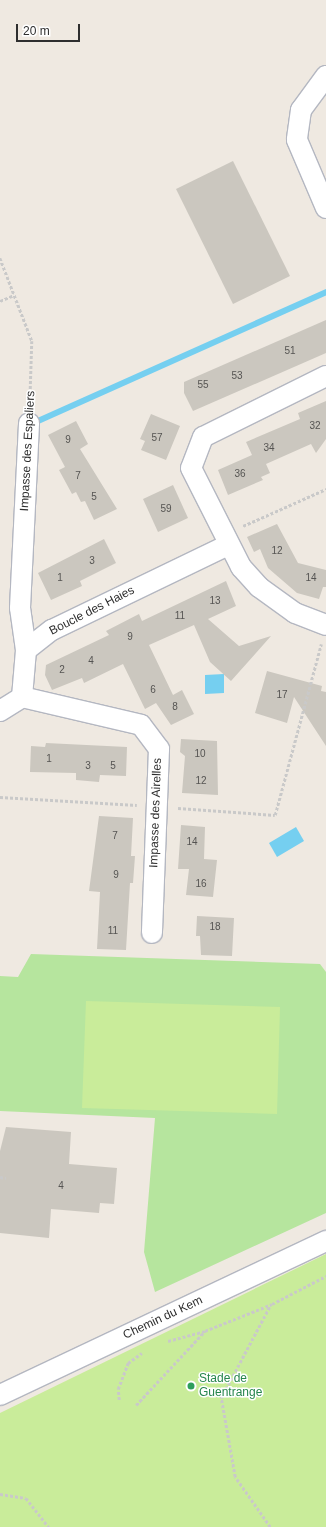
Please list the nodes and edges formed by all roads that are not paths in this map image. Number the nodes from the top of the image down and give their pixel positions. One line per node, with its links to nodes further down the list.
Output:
1 (326, 76): 2 (street)
2 (326, 208)
3 (326, 376): 5 (street)
4 (29, 423): 7 (street, Impasse des Espaliers)
5 (226, 540): 6 (street); 7 (street, Boucle des Haies)
6 (326, 625)
7 (26, 650): 8 (street)
8 (22, 697): 9 (street); 10 (street, Impasse des Airelles)
9 (0, 711)
10 (152, 933)
11 (326, 1241): 12 (street, Chemin du Kem)
12 (0, 1395)

